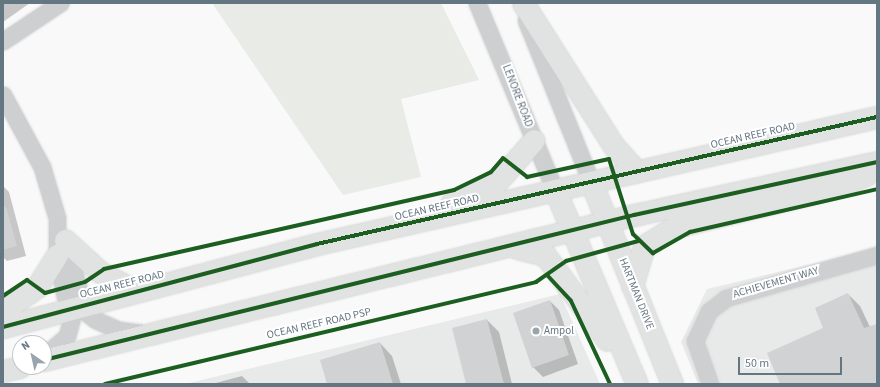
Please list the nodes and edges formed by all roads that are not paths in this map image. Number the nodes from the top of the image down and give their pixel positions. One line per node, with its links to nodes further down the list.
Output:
1 (60, 3): 5 (street)
2 (477, 3): 8 (street, LENORE ROAD)
3 (520, 3): 12 (street)
4 (524, 3): 11 (main road)
5 (3, 41)
6 (3, 95): 16 (street)
7 (877, 117): 11 (main road, OCEAN REEF ROAD)
8 (534, 140): 13 (street, LENORE ROAD); 17 (main road)
9 (877, 162): 14 (main road)
10 (877, 171): 20 (main road)
11 (637, 172): 12 (main road, OCEAN REEF ROAD)
12 (591, 182): 13 (main road, OCEAN REEF ROAD); 14 (main road, HARTMAN DRIVE)
13 (555, 190): 15 (main road); 17 (main road, OCEAN REEF ROAD)
14 (608, 222): 15 (main road); 20 (main road, HARTMAN DRIVE)
15 (574, 231): 18 (main road); 29 (main road)
16 (60, 241): 21 (main road); 22 (street); 23 (main road)
17 (317, 244): 21 (main road, OCEAN REEF ROAD)
18 (512, 247): 25 (main road); 28 (main road)
19 (877, 255): 31 (street, ACHIEVEMENT WAY)
20 (632, 286): 30 (main road, HARTMAN DRIVE)
21 (135, 290): 22 (main road, OCEAN REEF ROAD)
22 (76, 305): 24 (main road, OCEAN REEF ROAD); 25 (street); 26 (street)
23 (3, 311)
24 (3, 327)
25 (148, 334): 27 (main road)
26 (52, 349)
27 (52, 358)
28 (633, 384)
29 (637, 384)
30 (672, 384)
31 (710, 384)

